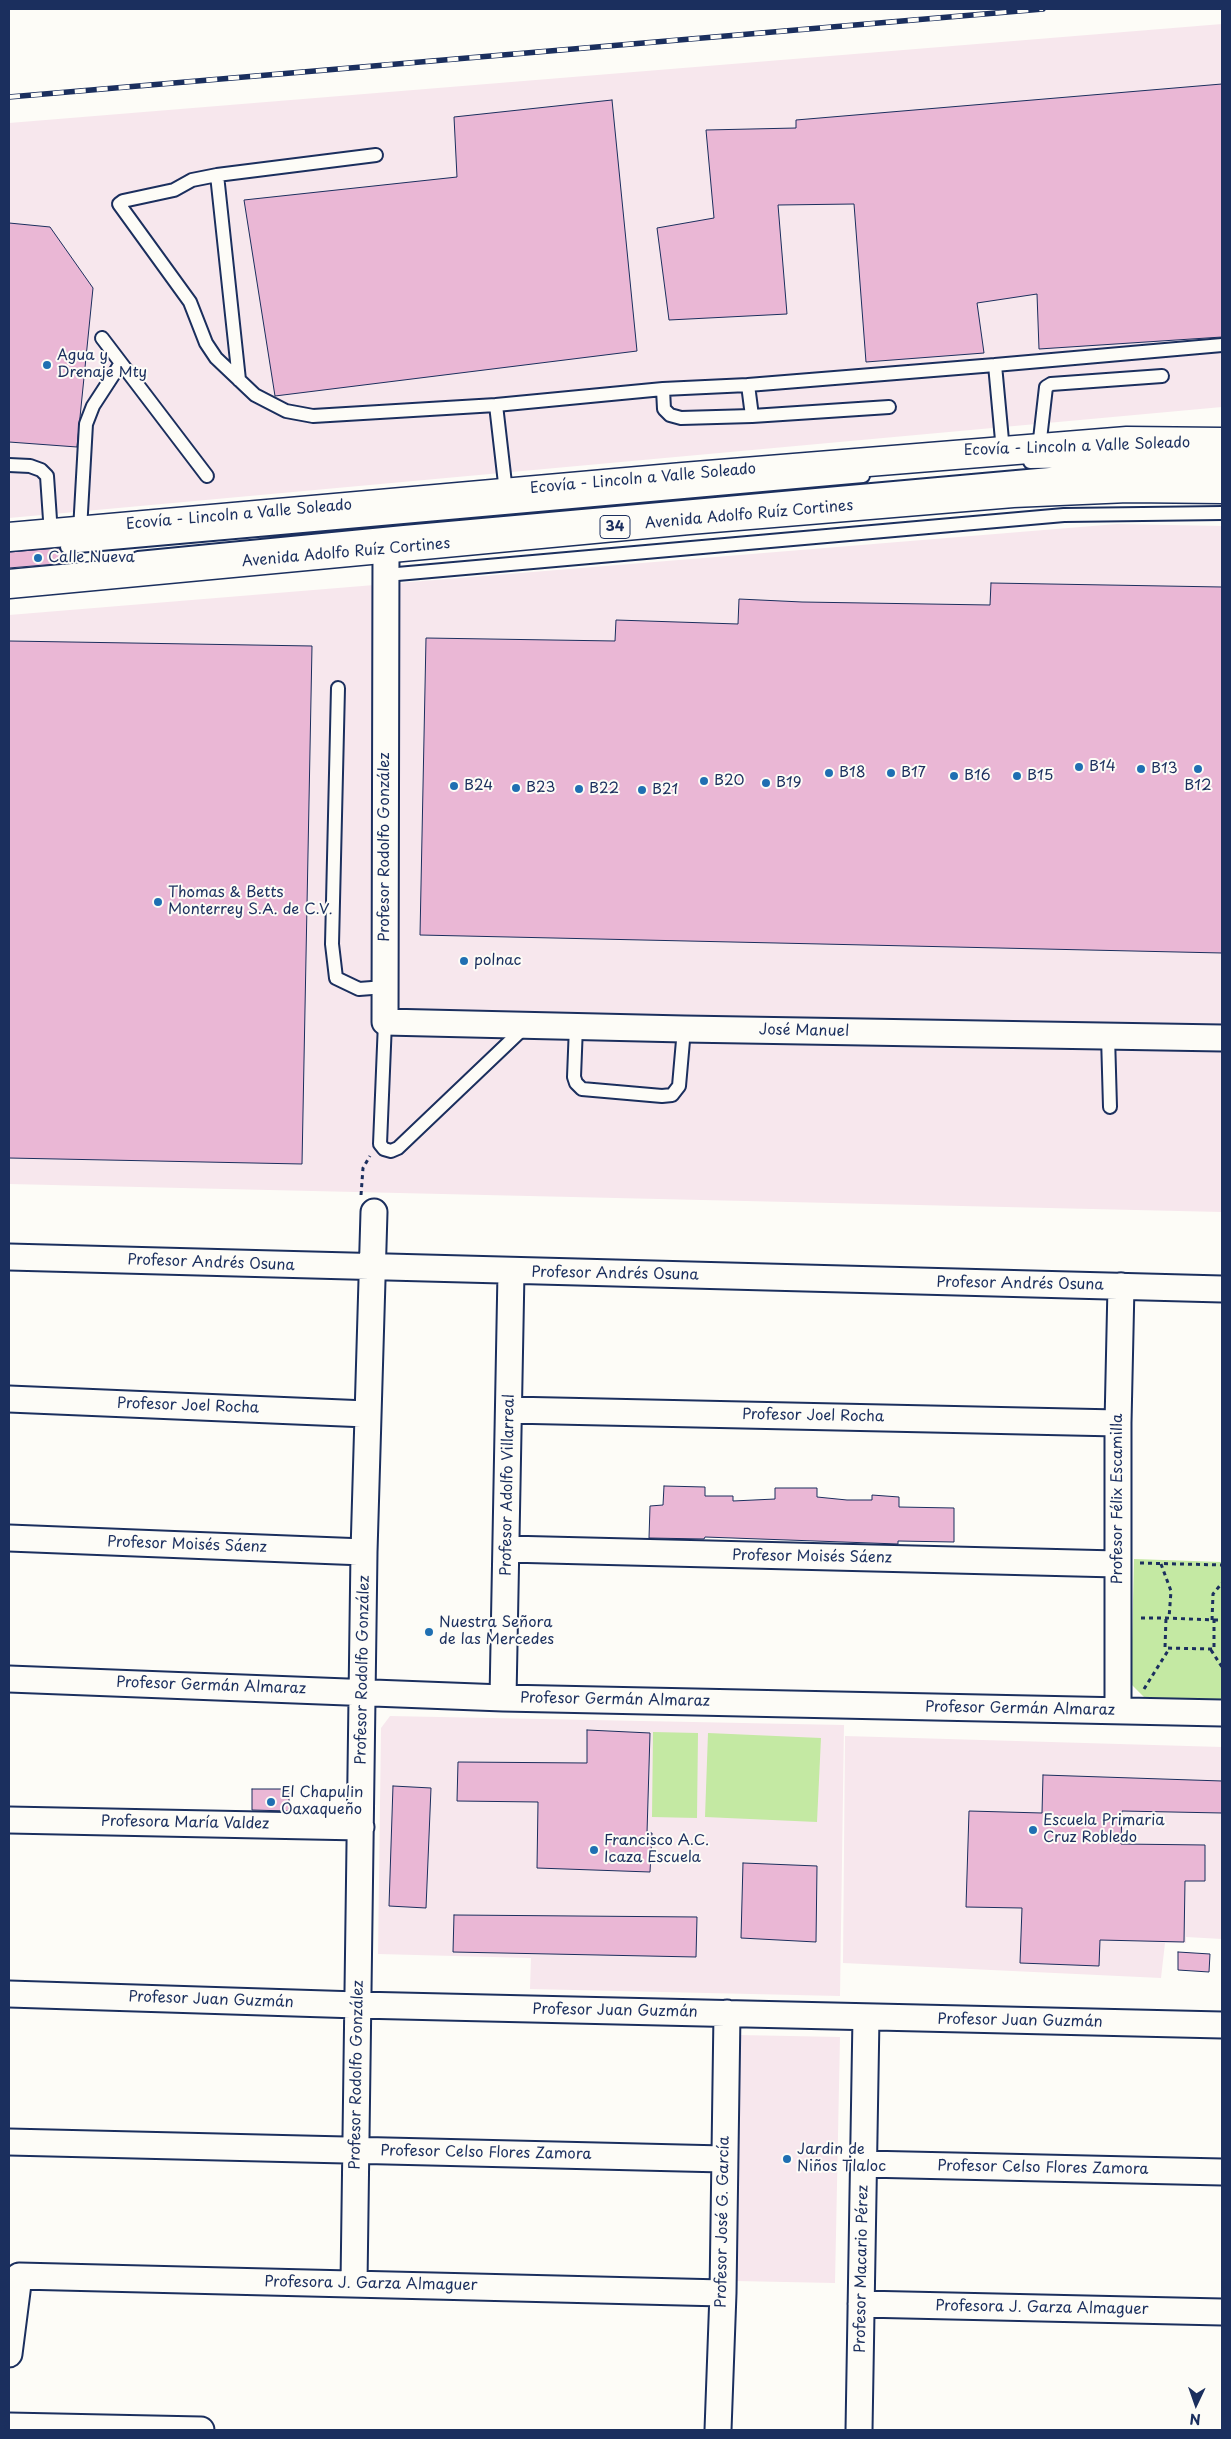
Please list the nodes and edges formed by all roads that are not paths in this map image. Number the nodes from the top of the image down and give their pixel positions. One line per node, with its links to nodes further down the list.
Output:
1 (376, 155): 2 (lane)
2 (217, 174): 8 (lane); 8 (lane)
3 (102, 338): 5 (lane)
4 (1222, 346): 6 (lane)
5 (121, 363): 22 (lane); 26 (lane)
6 (995, 365): 9 (lane); 16 (lane)
7 (1162, 376): 15 (lane)
8 (238, 380): 11 (lane)
9 (748, 385): 10 (lane); 13 (lane)
10 (663, 389): 11 (lane); 13 (lane)
11 (496, 405): 24 (lane)
12 (888, 407): 13 (lane)
13 (752, 416)
14 (1222, 442): 15 (main road)
15 (1039, 448): 16 (main road)
16 (1003, 451): 24 (main road)
17 (1222, 459): 19 (lane, Ecovía - Lincoln a Valle Soleado)
18 (9, 465): 26 (lane)
19 (950, 468)
20 (1222, 470): 29 (lane)
21 (881, 474): 26 (lane, Ecovía - Lincoln a Valle Soleado)
22 (207, 476)
23 (1222, 489): 28 (main road, Avenida Adolfo Ruíz Cortines / 34)
24 (506, 492): 26 (main road)
25 (1222, 513): 28 (lane)
26 (66, 537): 27 (main road)
27 (9, 538)
28 (386, 562): 30 (main road, Avenida Adolfo Ruíz Cortines / 34); 32 (street, Profesor Rodolfo González)
29 (69, 567)
30 (9, 584)
31 (338, 688): 32 (lane)
32 (385, 987): 33 (street, Profesor Rodolfo González)
33 (385, 1022): 34 (street, José Manuel); 34 (lane, Profesor Rodolfo González)
34 (527, 1025): 35 (street, José Manuel)
35 (576, 1026): 36 (street, José Manuel); 36 (lane)
36 (684, 1029): 37 (street, José Manuel)
37 (1108, 1036): 38 (street, José Manuel); 39 (lane)
38 (1222, 1038)
39 (1110, 1107)
40 (374, 1212): 42 (street, Profesor Rodolfo González)
41 (9, 1257): 42 (street, Profesor Andrés Osuna)
42 (373, 1268): 43 (street, Profesor Andrés Osuna); 48 (street, Profesor Rodolfo González)
43 (512, 1272): 44 (street, Profesor Andrés Osuna); 47 (street, Profesor Adolfo Villarreal)
44 (1121, 1286): 45 (street, Profesor Andrés Osuna); 49 (street, Profesor Félix Escamilla)
45 (1222, 1289)
46 (9, 1399): 48 (street, Profesor Joel Rocha)
47 (509, 1410): 49 (street, Profesor Joel Rocha); 51 (street, Profesor Adolfo Villarreal)
48 (367, 1414): 52 (street, Profesor Rodolfo González)
49 (1118, 1423): 53 (street, Profesor Félix Escamilla)
50 (9, 1538): 52 (street, Profesor Moisés Sáenz)
51 (508, 1549): 53 (street, Profesor Moisés Sáenz); 56 (street, Profesor Adolfo Villarreal)
52 (364, 1552): 55 (street, Profesor Rodolfo González)
53 (1127, 1564): 57 (street, Profesor Félix Escamilla)
54 (9, 1679): 55 (street, Profesor Germán Almaraz)
55 (364, 1692): 56 (street, Profesor Germán Almaraz); 60 (street, Profesor Rodolfo González)
56 (503, 1698): 57 (street, Profesor Germán Almaraz)
57 (1118, 1711): 58 (street, Profesor Germán Almaraz)
58 (1222, 1714)
59 (9, 1820): 60 (street, Profesora María Valdez)
60 (361, 1827): 62 (street, Profesor Rodolfo González)
61 (9, 1994): 62 (street, Profesor Juan Guzmán)
62 (358, 2005): 63 (street, Profesor Juan Guzmán); 67 (street, Profesor Rodolfo González)
63 (727, 2013): 64 (street, Profesor Juan Guzmán); 68 (street, Profesor José G. García)
64 (866, 2017): 65 (street, Profesor Juan Guzmán); 69 (street, Profesor Macario Pérez)
65 (1222, 2025)
66 (9, 2142): 67 (street, Profesor Celso Flores Zamora)
67 (355, 2150): 68 (street, Profesor Celso Flores Zamora); 71 (street, Profesor Rodolfo González)
68 (724, 2158): 72 (street, Profesor José G. García)
69 (864, 2164): 70 (street, Profesor Celso Flores Zamora); 73 (street, Profesor Macario Pérez)
70 (1222, 2172)
71 (354, 2283): 72 (street, Profesora J. Garza Almaguer); 75 (street, Profesora J. Garza Almaguer)
72 (723, 2293): 78 (street, Profesor José G. García)
73 (861, 2304): 74 (street, Profesora J. Garza Almaguer); 79 (street, Profesor Macario Pérez)
74 (1222, 2312)
75 (9, 2354)
76 (9, 2426): 77 (street)
77 (201, 2430)
78 (718, 2430)
79 (859, 2430)

